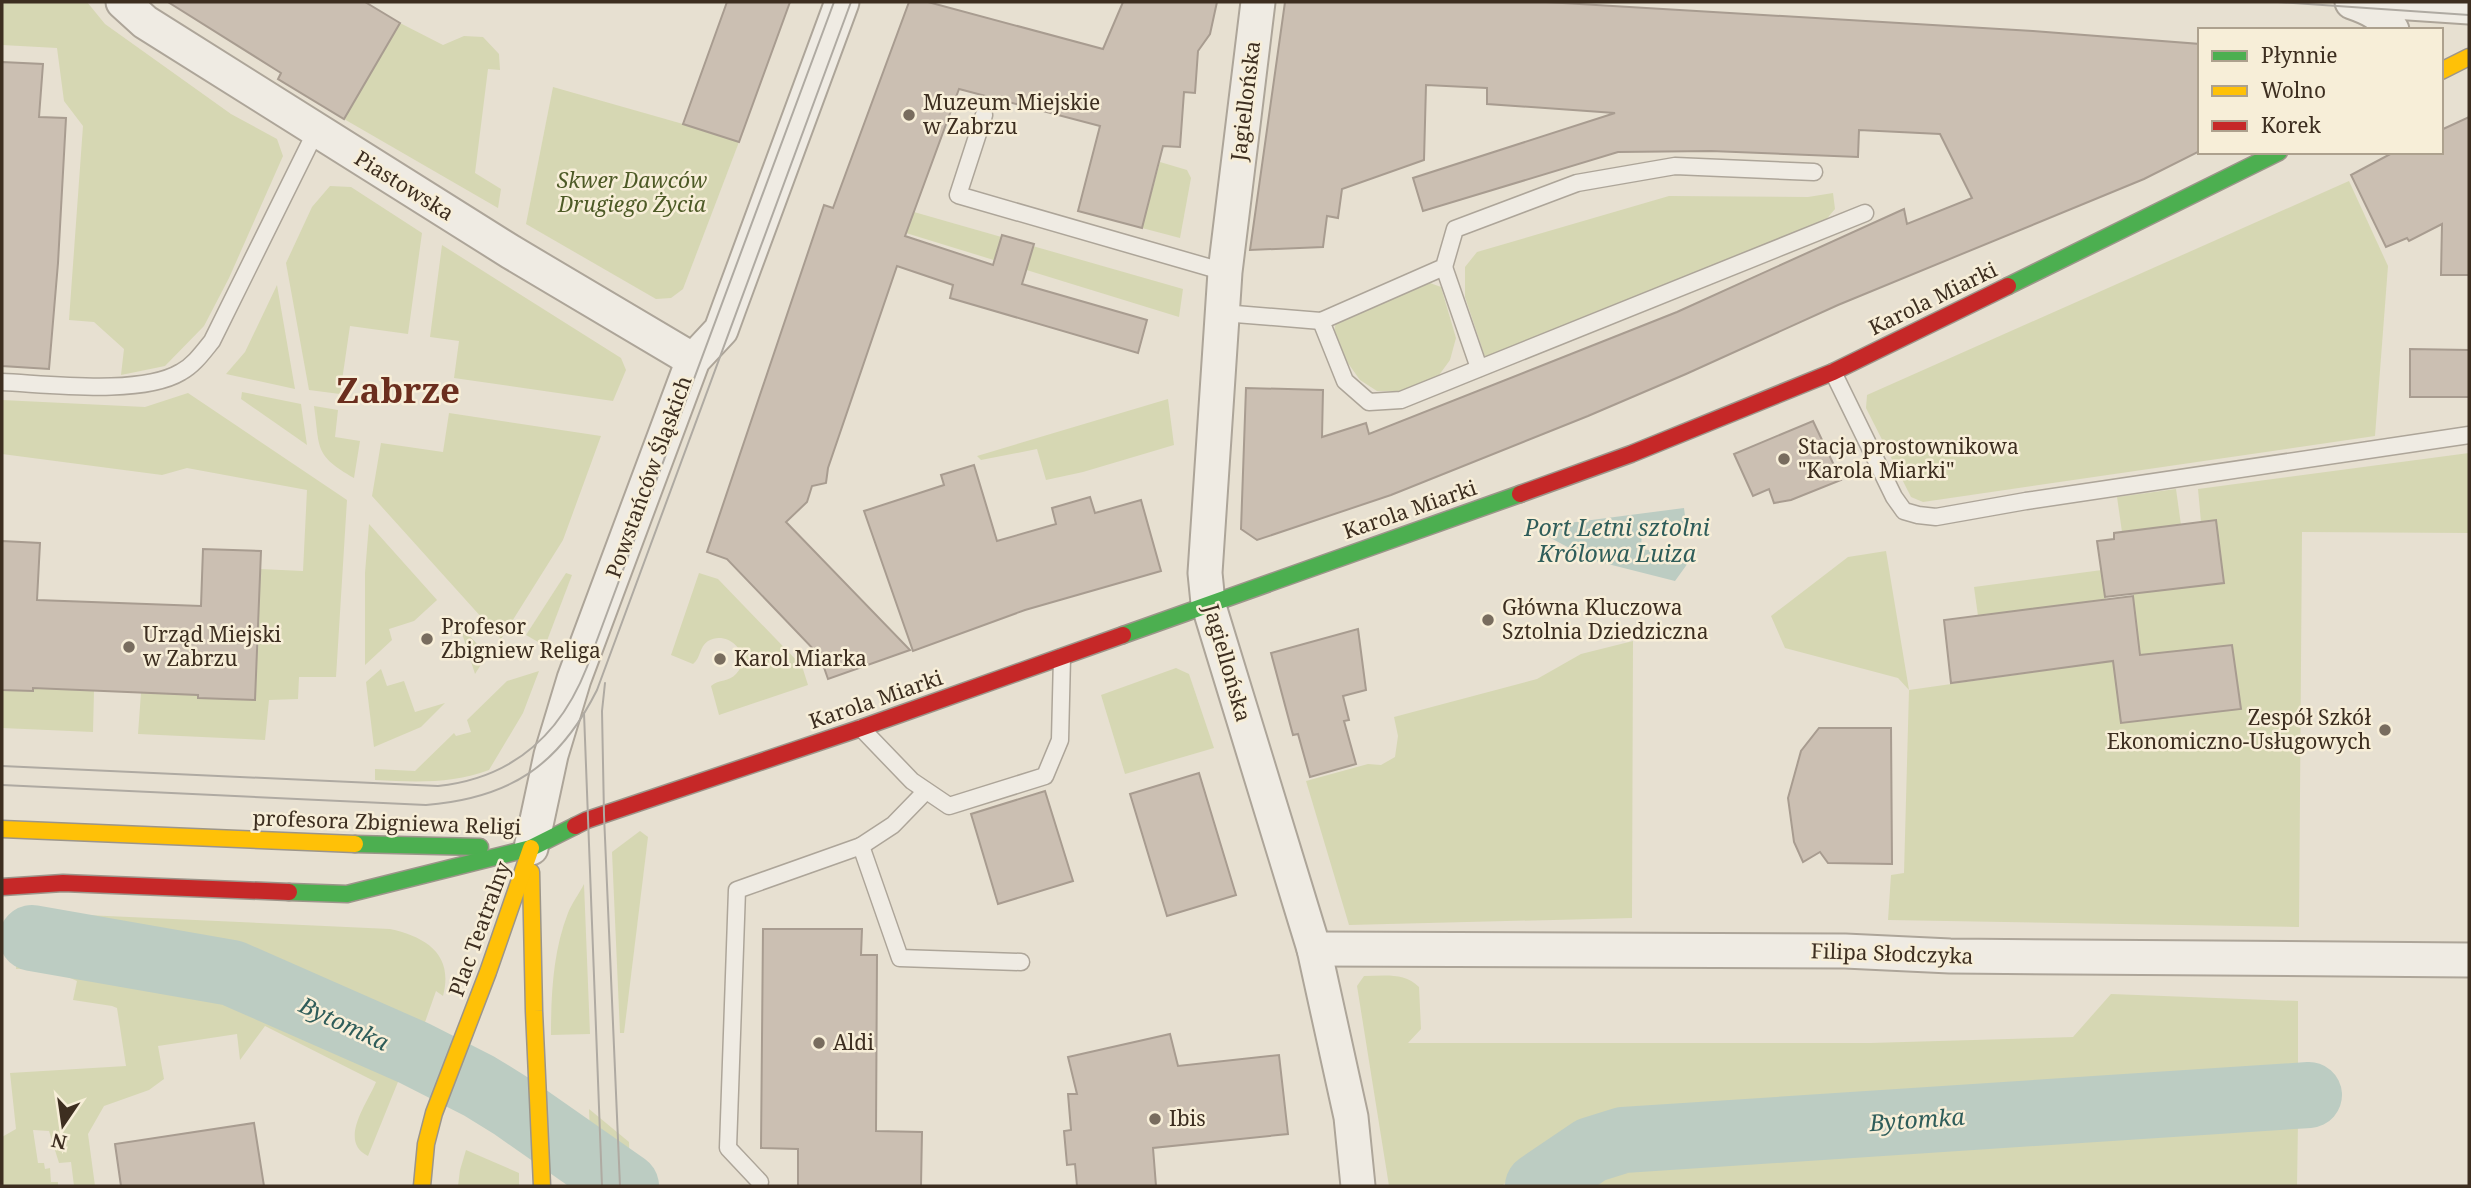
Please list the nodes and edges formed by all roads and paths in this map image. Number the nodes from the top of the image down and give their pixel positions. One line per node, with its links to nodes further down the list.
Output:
1 (123, 2): 11 (street, Piastowska)
2 (842, 2): 19 (street, Powstańców Śląskich)
3 (1258, 2): 16 (street, Jagiellońska)
4 (2352, 2): 7 (street)
5 (2394, 2): 6 (street)
6 (2469, 7)
7 (2391, 28)
8 (2469, 57): 9 (main road)
9 (2443, 70)
10 (984, 115): 16 (lane)
11 (316, 131): 19 (street, Piastowska); 22 (lane)
12 (2275, 154): 21 (main road, Karola Miarki)
13 (1814, 172): 15 (lane)
14 (1865, 213): 20 (lane)
15 (1444, 267): 18 (lane); 20 (lane)
16 (1225, 272): 17 (street, Jagiellońska)
17 (1223, 313): 18 (lane); 24 (street, Jagiellońska)
18 (1321, 321): 20 (lane)
19 (693, 360): 30 (street, Powstańców Śląskich)
20 (1479, 368)
21 (1833, 372): 23 (lane); 24 (main road, Karola Miarki)
22 (2, 382)
23 (2469, 435)
24 (1208, 603): 25 (main road, Karola Miarki); 32 (street, Jagiellońska)
25 (1062, 657): 26 (main road, Karola Miarki); 27 (lane)
26 (861, 729): 27 (lane); 30 (main road, Karola Miarki)
27 (926, 791): 29 (lane)
28 (2, 829): 30 (main road, profesora Zbigniewa Religi)
29 (861, 846): 34 (lane); 35 (lane)
30 (531, 848): 31 (main road, profesora Zbigniewa Religi); 36 (main road, Plac Teatralny); 37 (main road, Plac Teatralny)
31 (2, 887)
32 (1314, 949): 33 (street, Filipa Słodczyka); 38 (street, Jagiellońska)
33 (2469, 960)
34 (1021, 962)
35 (760, 1182)
36 (422, 1186)
37 (542, 1186)
38 (1358, 1186)

